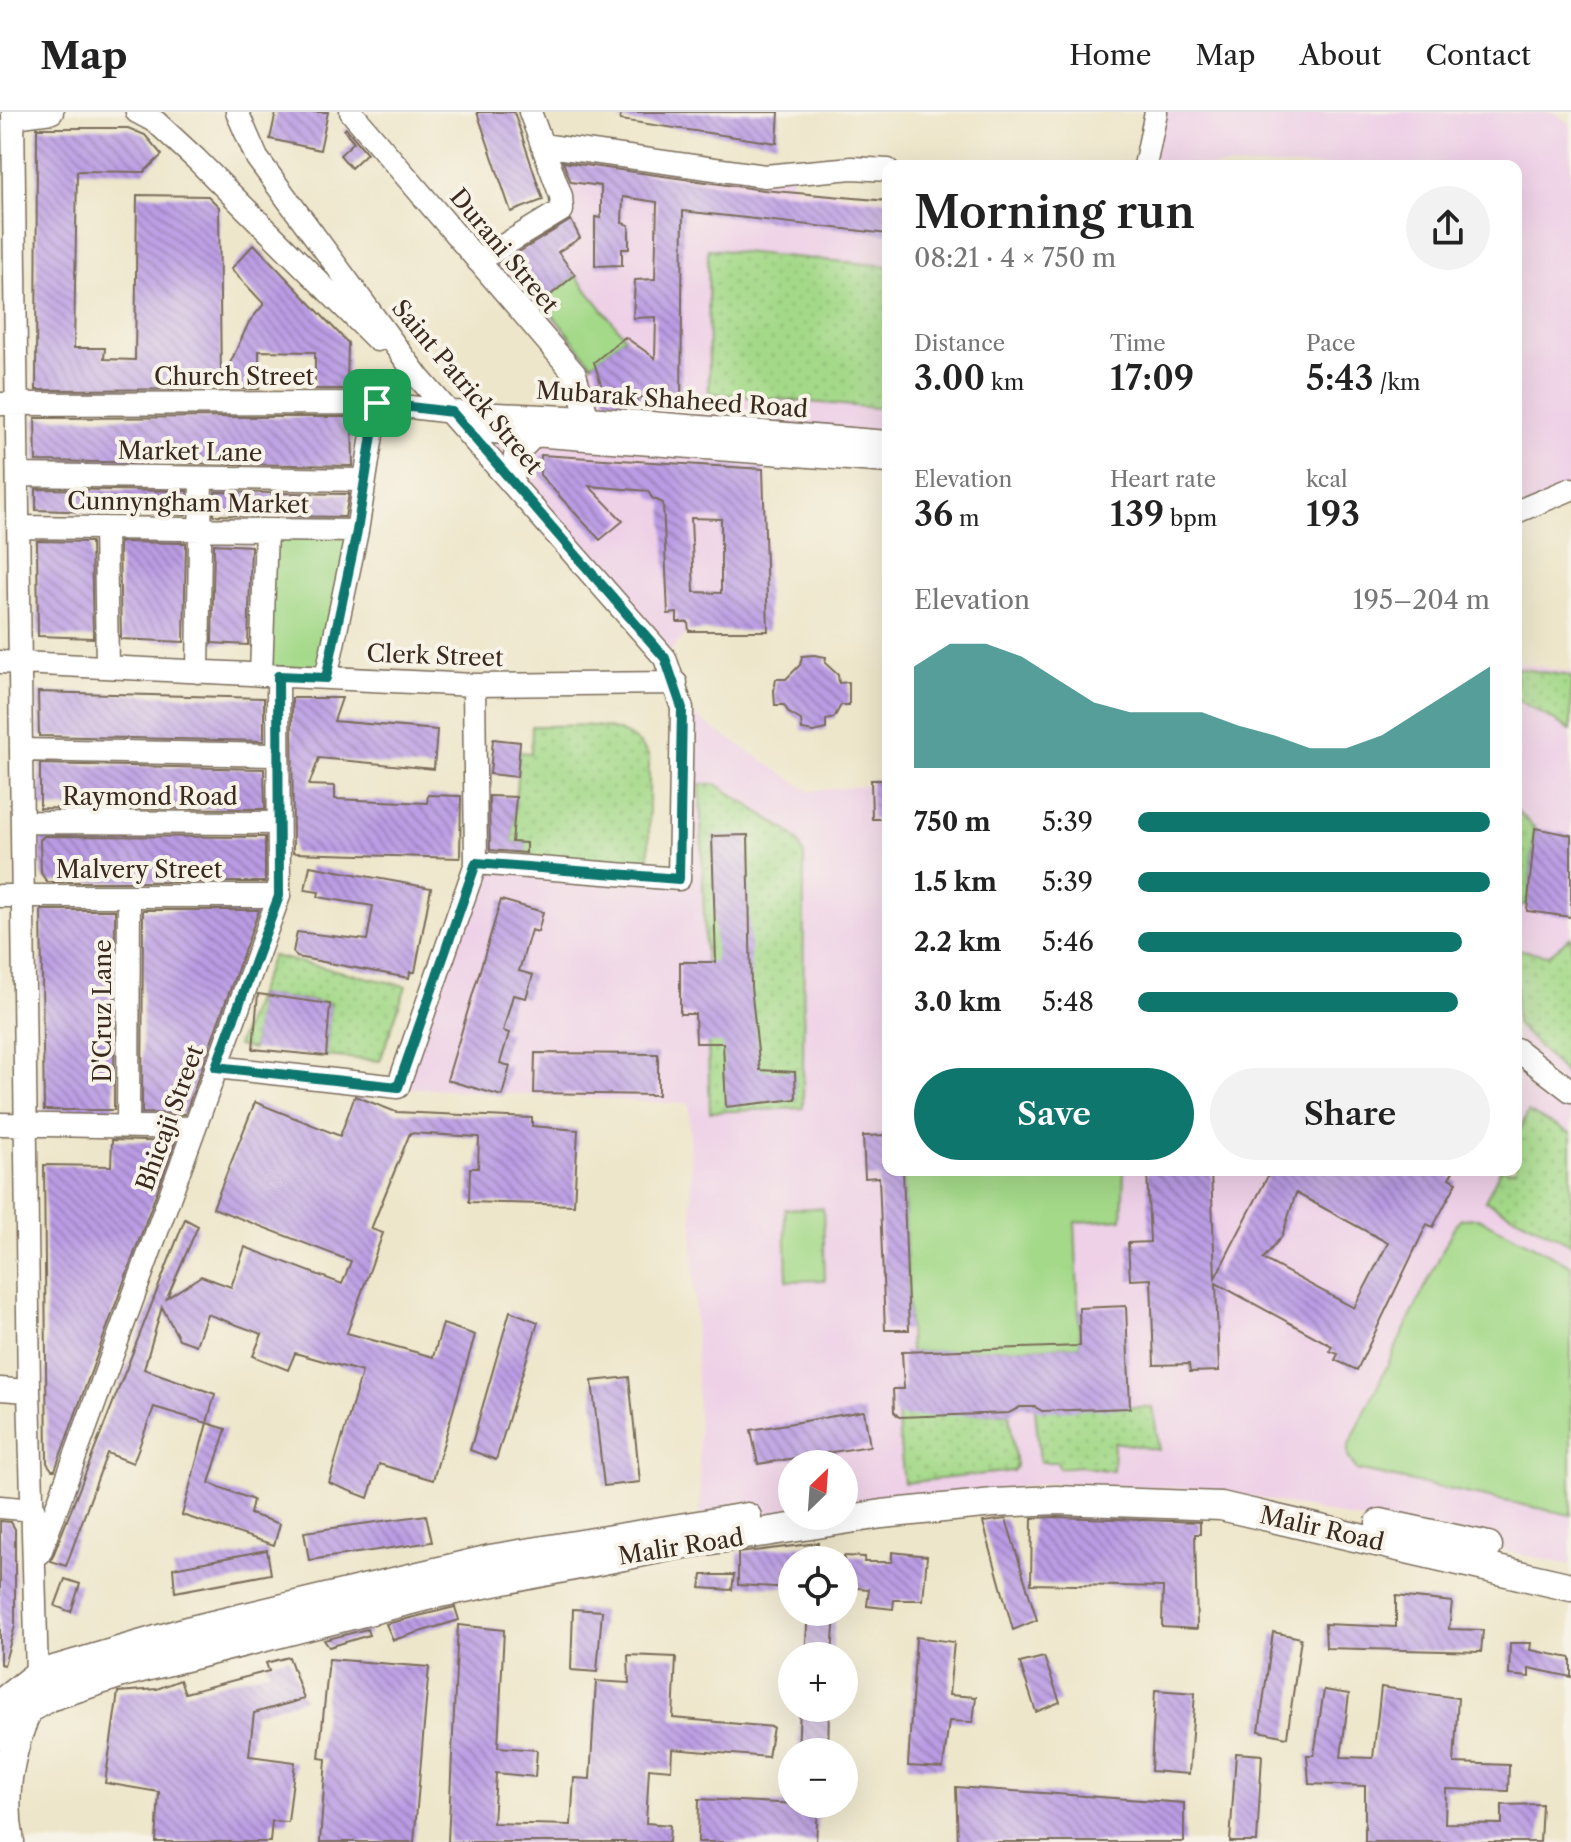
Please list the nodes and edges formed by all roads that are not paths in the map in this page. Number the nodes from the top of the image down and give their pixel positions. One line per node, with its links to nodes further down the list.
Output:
1 (52, 112): 7 (street)
2 (137, 112): 12 (street)
3 (237, 112): 12 (street, Saint Patrick Street)
4 (351, 112): 11 (street, Durani Street)
5 (530, 112): 8 (street)
6 (1156, 112): 9 (street)
7 (13, 114): 14 (street)
8 (542, 145): 10 (street); 11 (street)
9 (1146, 160)
10 (882, 170)
11 (478, 261): 16 (street, Durani Street)
12 (419, 378): 15 (street, Saint Patrick Street)
13 (377, 403): 14 (street, Church Street); 15 (street, Church Street); 22 (street)
14 (8, 405): 20 (street)
15 (459, 421): 16 (street, Mubarak Shaheed Road); 17 (street, Mubarak Shaheed Road); 23 (street, Saint Patrick Street)
16 (590, 427): 17 (street, Mubarak Shaheed Road); 18 (street, Mubarak Shaheed Road); 19 (street, Mubarak Shaheed Road)
17 (535, 435): 23 (street)
18 (882, 442)
19 (882, 461)
20 (18, 475): 21 (street, Market Lane); 26 (street)
21 (201, 479): 22 (street, Market Lane); 28 (street)
22 (362, 480): 30 (street)
23 (513, 484): 36 (street, Saint Patrick Street)
24 (1571, 489): 25 (street)
25 (1522, 509)
26 (18, 527): 27 (street, Cunnyngham Market); 31 (street)
27 (105, 528): 28 (street, Cunnyngham Market); 32 (street)
28 (200, 530): 29 (street, Cunnyngham Market); 33 (street)
29 (266, 530): 30 (street, Cunnyngham Market); 34 (street, Bhicaji Street)
30 (357, 531): 35 (street)
31 (10, 662): 32 (street, Clerk Street); 38 (street)
32 (107, 667): 33 (street, Clerk Street)
33 (198, 672): 34 (street, Clerk Street)
34 (269, 675): 35 (street, Clerk Street); 39 (street, Bhicaji Street)
35 (326, 678): 37 (street, Clerk Street)
36 (676, 683): 37 (street, Clerk Street); 42 (street)
37 (474, 685): 42 (street)
38 (21, 750): 39 (street); 40 (street)
39 (276, 755): 41 (street, Bhicaji Street)
40 (22, 822): 41 (street, Raymond Road); 44 (street)
41 (277, 823): 46 (street, Bhicaji Street)
42 (476, 863): 48 (street)
43 (0, 896): 44 (street, Malvery Street)
44 (23, 896): 45 (street, Malvery Street); 51 (street)
45 (129, 896): 46 (street, Malvery Street); 52 (street, D'Cruz Lane)
46 (279, 896): 48 (street, Bhicaji Street)
47 (1522, 1054): 49 (street)
48 (216, 1067): 53 (street, Bhicaji Street)
49 (1571, 1091)
50 (0, 1124): 51 (street)
51 (26, 1124): 52 (street); 55 (street)
52 (128, 1126): 53 (street)
53 (194, 1128): 60 (street, Bhicaji Street)
54 (0, 1389): 55 (street)
55 (29, 1391): 58 (street)
56 (858, 1505): 61 (main road, Malir Road)
57 (0, 1507): 58 (street)
58 (34, 1510): 60 (street)
59 (778, 1514): 63 (main road, Malir Road)
60 (35, 1566): 63 (street)
61 (1571, 1567)
62 (1571, 1587): 64 (main road, Malir Road)
63 (37, 1675): 64 (main road, Malir Road)
64 (14, 1707): 65 (main road, Malir Road); 66 (main road)
65 (0, 1734)
66 (10, 1842)

